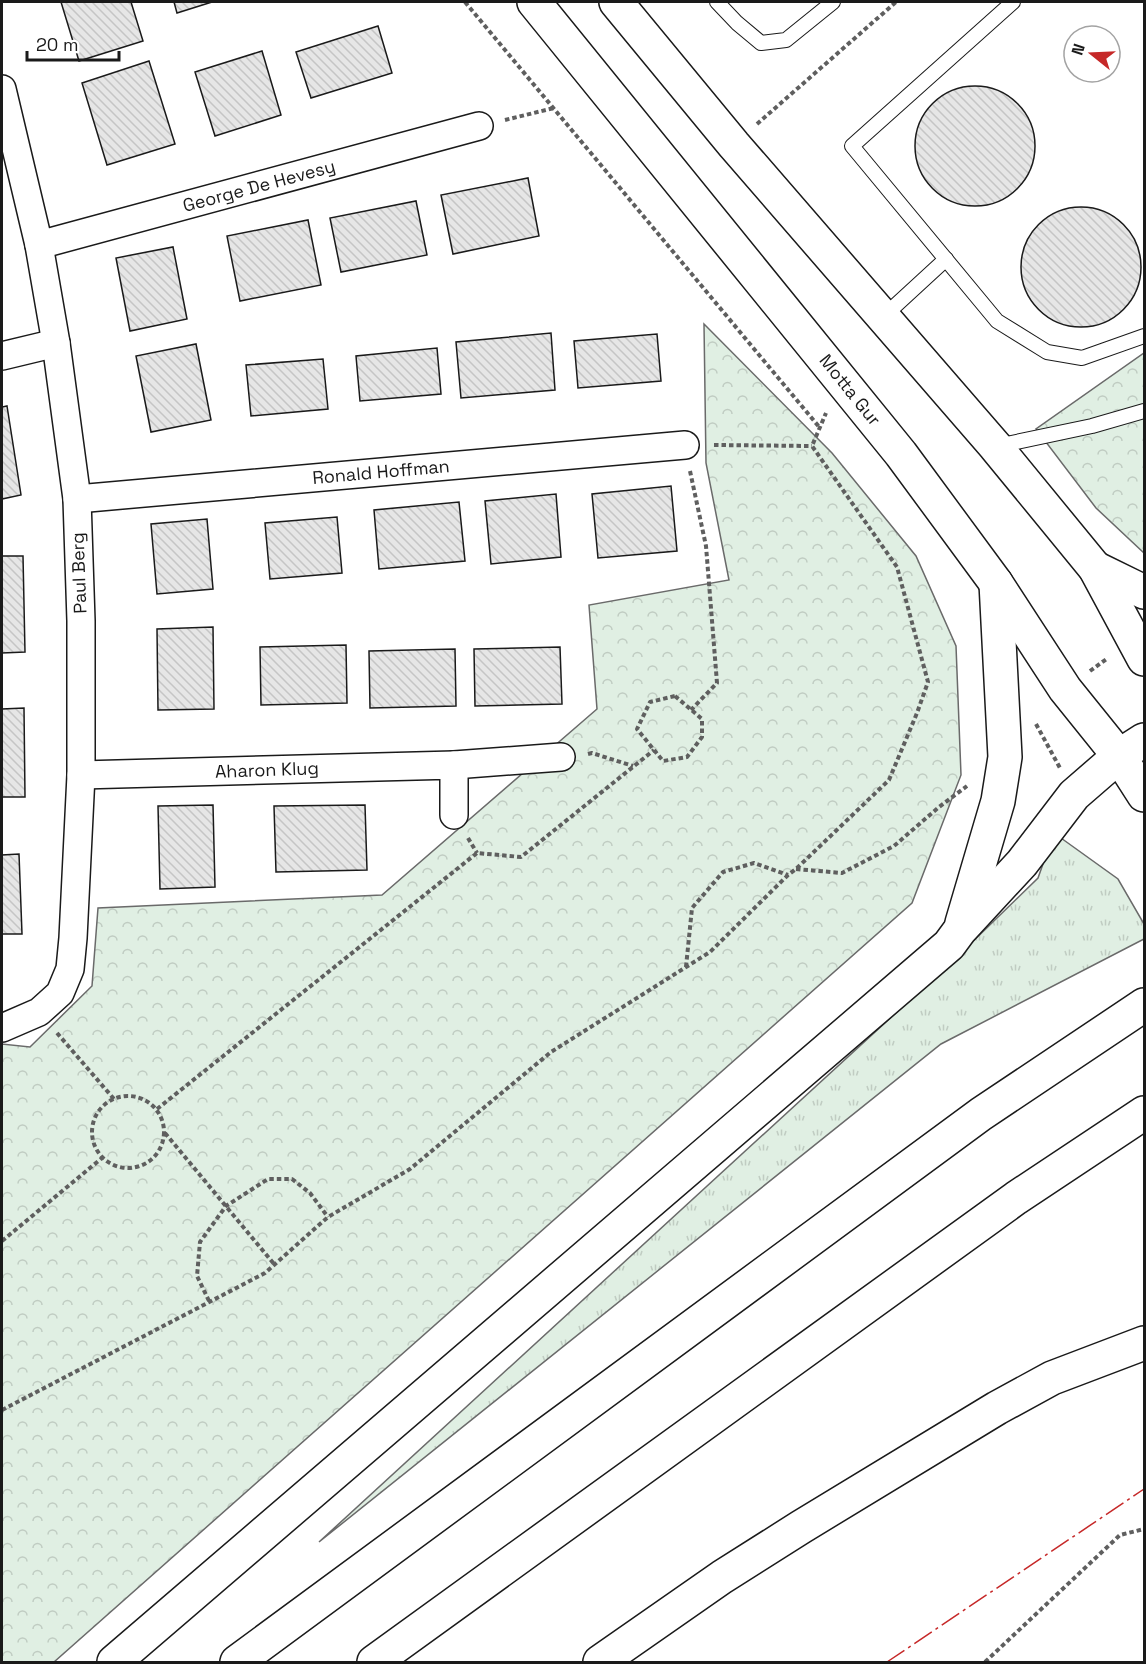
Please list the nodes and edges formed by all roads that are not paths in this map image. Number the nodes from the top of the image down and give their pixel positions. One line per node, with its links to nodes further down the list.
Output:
1 (534, 2): 19 (main road, Motta Gur)
2 (616, 2): 10 (main road)
3 (717, 2): 4 (lane)
4 (833, 2)
5 (1013, 2): 9 (lane)
6 (2, 89): 8 (street, Paul Berg)
7 (479, 126): 8 (street, George De Hevesy)
8 (39, 245): 12 (street, Paul Berg)
9 (946, 259): 10 (lane); 11 (lane)
10 (883, 317): 16 (main road)
11 (1144, 336)
12 (56, 343): 13 (street); 17 (street, Paul Berg)
13 (2, 356)
14 (1144, 411): 16 (lane)
15 (685, 445): 17 (street, Ronald Hoffman)
16 (995, 446): 18 (main road)
17 (77, 499): 25 (street, Paul Berg)
18 (1095, 568): 20 (main road); 21 (main road)
19 (996, 583): 22 (main road, Motta Gur); 28 (main road)
20 (1144, 592)
21 (1144, 659)
22 (1132, 748): 26 (main road, Motta Gur); 28 (main road)
23 (561, 757): 24 (street, Aharon Klug)
24 (454, 765): 25 (street, Aharon Klug); 27 (street)
25 (81, 775): 30 (street, Paul Berg)
26 (1144, 795)
27 (454, 815)
28 (960, 930): 33 (main road)
29 (1144, 1005): 34 (main road)
30 (2, 1028)
31 (1144, 1113): 35 (main road)
32 (1144, 1343): 36 (main road)
33 (114, 1662)
34 (237, 1662)
35 (374, 1662)
36 (600, 1662)

